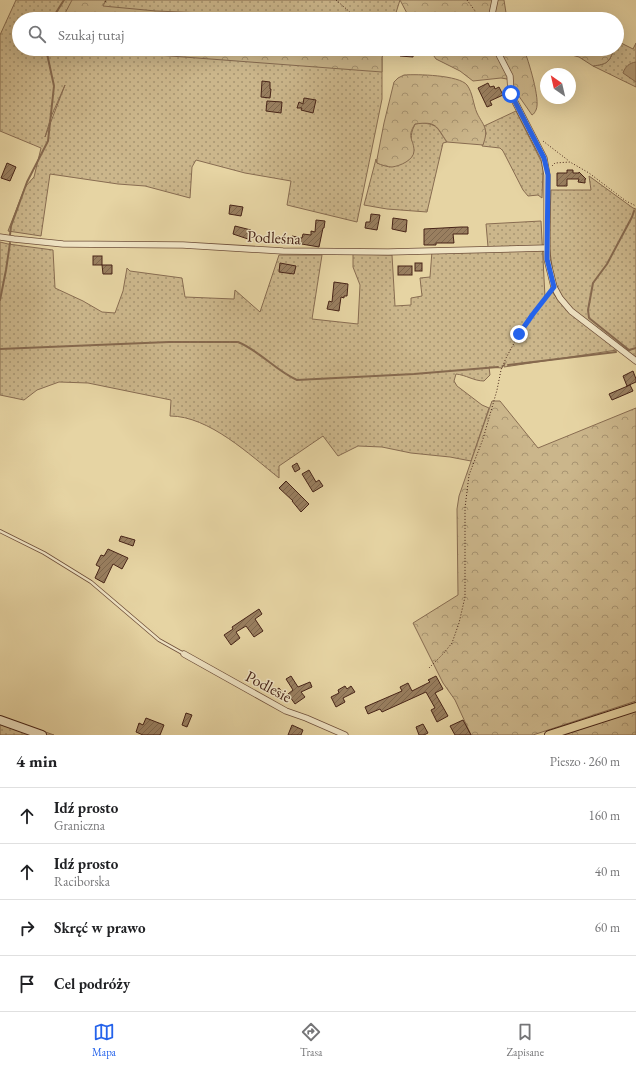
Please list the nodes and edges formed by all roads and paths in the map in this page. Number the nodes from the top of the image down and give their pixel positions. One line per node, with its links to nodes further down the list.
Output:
1 (336, 0): 4 (path)
2 (467, 0): 5 (path)
3 (495, 0): 6 (street)
4 (350, 12)
5 (476, 12)
6 (492, 12)
7 (500, 56): 10 (street)
8 (543, 141): 9 (path)
9 (570, 162): 10 (path); 11 (path)
10 (548, 175): 13 (street)
11 (636, 206)
12 (0, 237): 13 (street, Podleśna)
13 (546, 248): 14 (street)
14 (554, 287): 15 (street); 18 (path)
15 (636, 361)
16 (0, 531): 17 (lane)
17 (184, 654): 22 (street, Podlesie)
18 (429, 668)
19 (636, 707): 23 (main road)
20 (0, 720): 21 (main road)
21 (42, 735)
22 (344, 735)
23 (549, 735)

